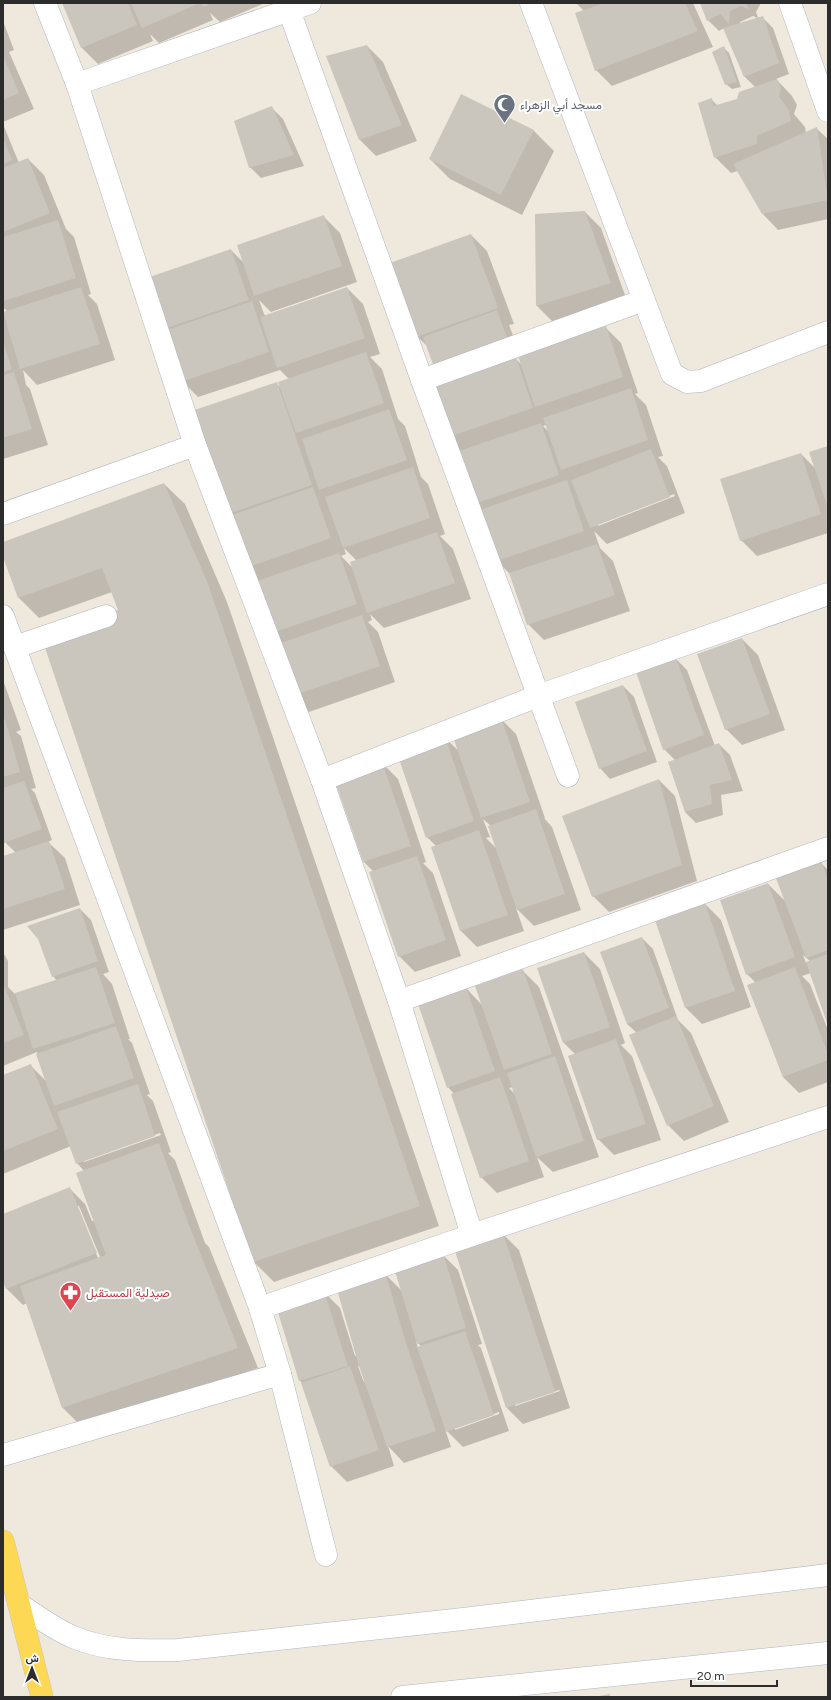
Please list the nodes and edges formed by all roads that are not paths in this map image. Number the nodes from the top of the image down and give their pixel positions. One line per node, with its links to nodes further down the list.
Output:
1 (45, 3): 6 (street)
2 (310, 3): 5 (street)
3 (531, 3): 8 (street)
4 (790, 3): 7 (street)
5 (289, 10): 6 (street); 10 (street)
6 (77, 84): 11 (street)
7 (828, 111)
8 (644, 300): 9 (street); 10 (street)
9 (828, 332)
10 (422, 380): 17 (street)
11 (195, 445): 12 (street); 19 (street)
12 (3, 514)
13 (828, 594): 17 (street)
14 (3, 616): 16 (street)
15 (106, 616): 16 (street)
16 (15, 647): 24 (street)
17 (538, 696): 18 (street); 19 (street)
18 (568, 776)
19 (322, 780): 21 (street)
20 (828, 848): 21 (street)
21 (398, 1001): 23 (street)
22 (828, 1117): 23 (street)
23 (472, 1234): 24 (street)
24 (260, 1308): 25 (street)
25 (280, 1374): 26 (street); 28 (street)
26 (3, 1455)
27 (3, 1541): 30 (main road)
28 (326, 1555)
29 (828, 1575): 30 (street)
30 (20, 1605): 32 (main road)
31 (828, 1653): 33 (street)
32 (42, 1697)
33 (408, 1697)

